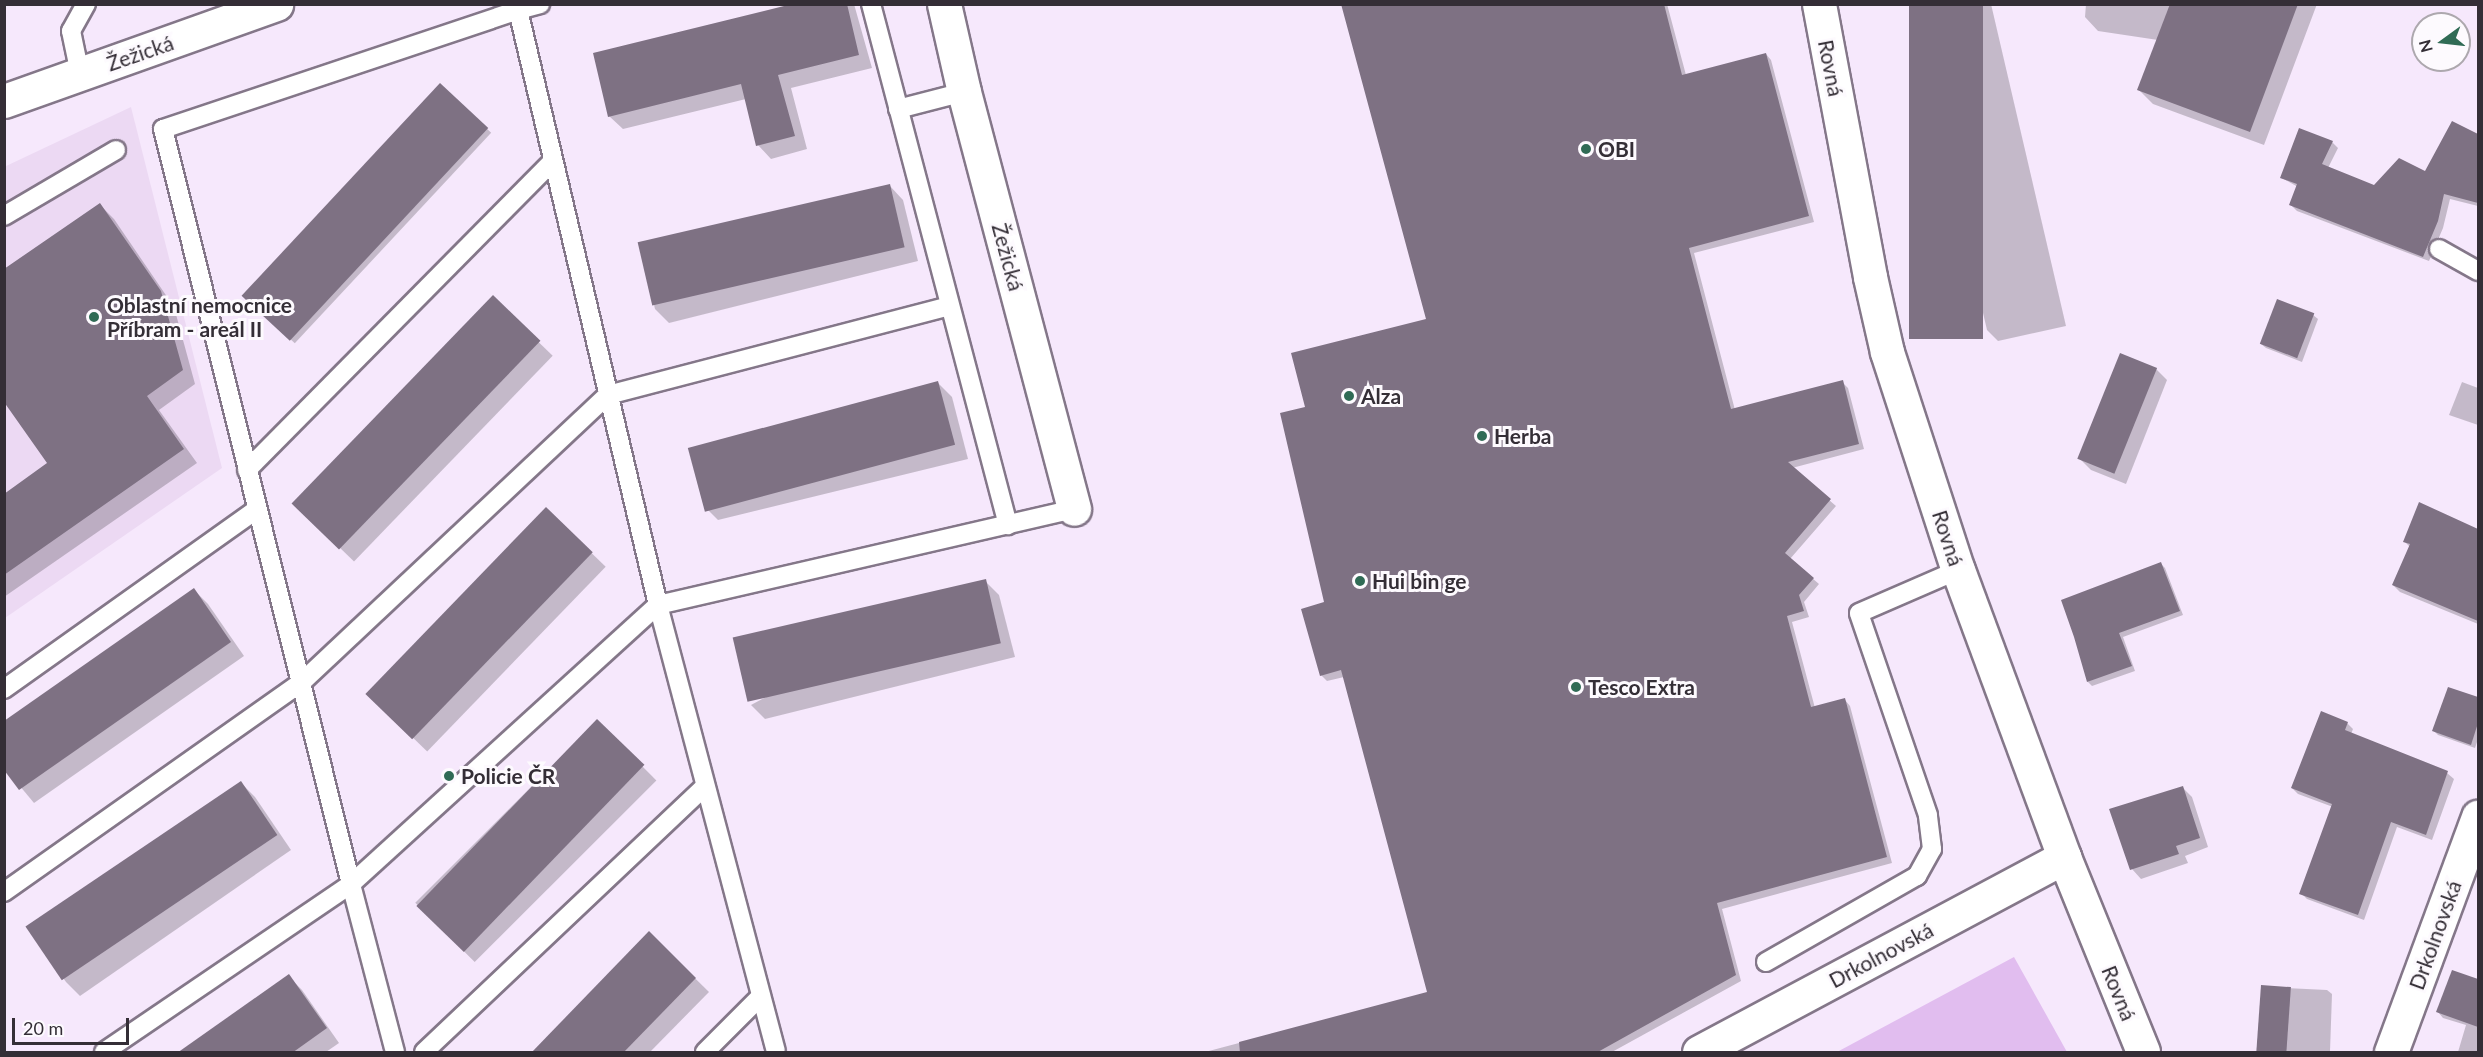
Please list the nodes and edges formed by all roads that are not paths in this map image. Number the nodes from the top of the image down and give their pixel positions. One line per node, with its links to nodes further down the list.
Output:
1 (86, 4): 8 (lane)
2 (276, 4): 8 (street, Žežická)
3 (540, 4): 7 (lane)
4 (871, 4): 11 (lane)
5 (944, 4): 9 (street, Žežická)
6 (1819, 4): 23 (street, Rovná)
7 (518, 10): 13 (lane); 19 (lane)
8 (80, 74): 10 (street, Žežická)
9 (964, 92): 11 (lane); 21 (street, Žežická)
10 (4, 101)
11 (898, 109): 17 (lane)
12 (116, 150): 14 (lane)
13 (552, 162): 18 (lane); 19 (lane)
14 (4, 216)
15 (2439, 249): 16 (lane)
16 (2478, 271)
17 (950, 306): 18 (lane); 22 (lane)
18 (608, 395): 24 (lane); 25 (lane)
19 (247, 470): 20 (lane)
20 (257, 509): 25 (lane); 26 (lane)
21 (1074, 509): 22 (lane)
22 (1008, 525): 24 (lane)
23 (1958, 570): 29 (street, Rovná); 32 (lane)
24 (658, 605): 27 (lane); 30 (lane)
25 (302, 682): 30 (lane); 31 (lane)
26 (4, 689)
27 (704, 787): 33 (lane); 38 (lane)
28 (2478, 817): 42 (street, Drkolnovská)
29 (2064, 857): 34 (street, Drkolnovská); 41 (street, Rovná)
30 (351, 884): 36 (lane); 37 (lane)
31 (4, 892)
32 (1766, 962)
33 (761, 996): 35 (lane); 39 (lane)
34 (1735, 1044): 40 (street, Drkolnovská)
35 (776, 1051)
36 (104, 1053)
37 (395, 1053)
38 (424, 1053)
39 (705, 1053)
40 (1699, 1053)
41 (2143, 1053)
42 (2391, 1053)

